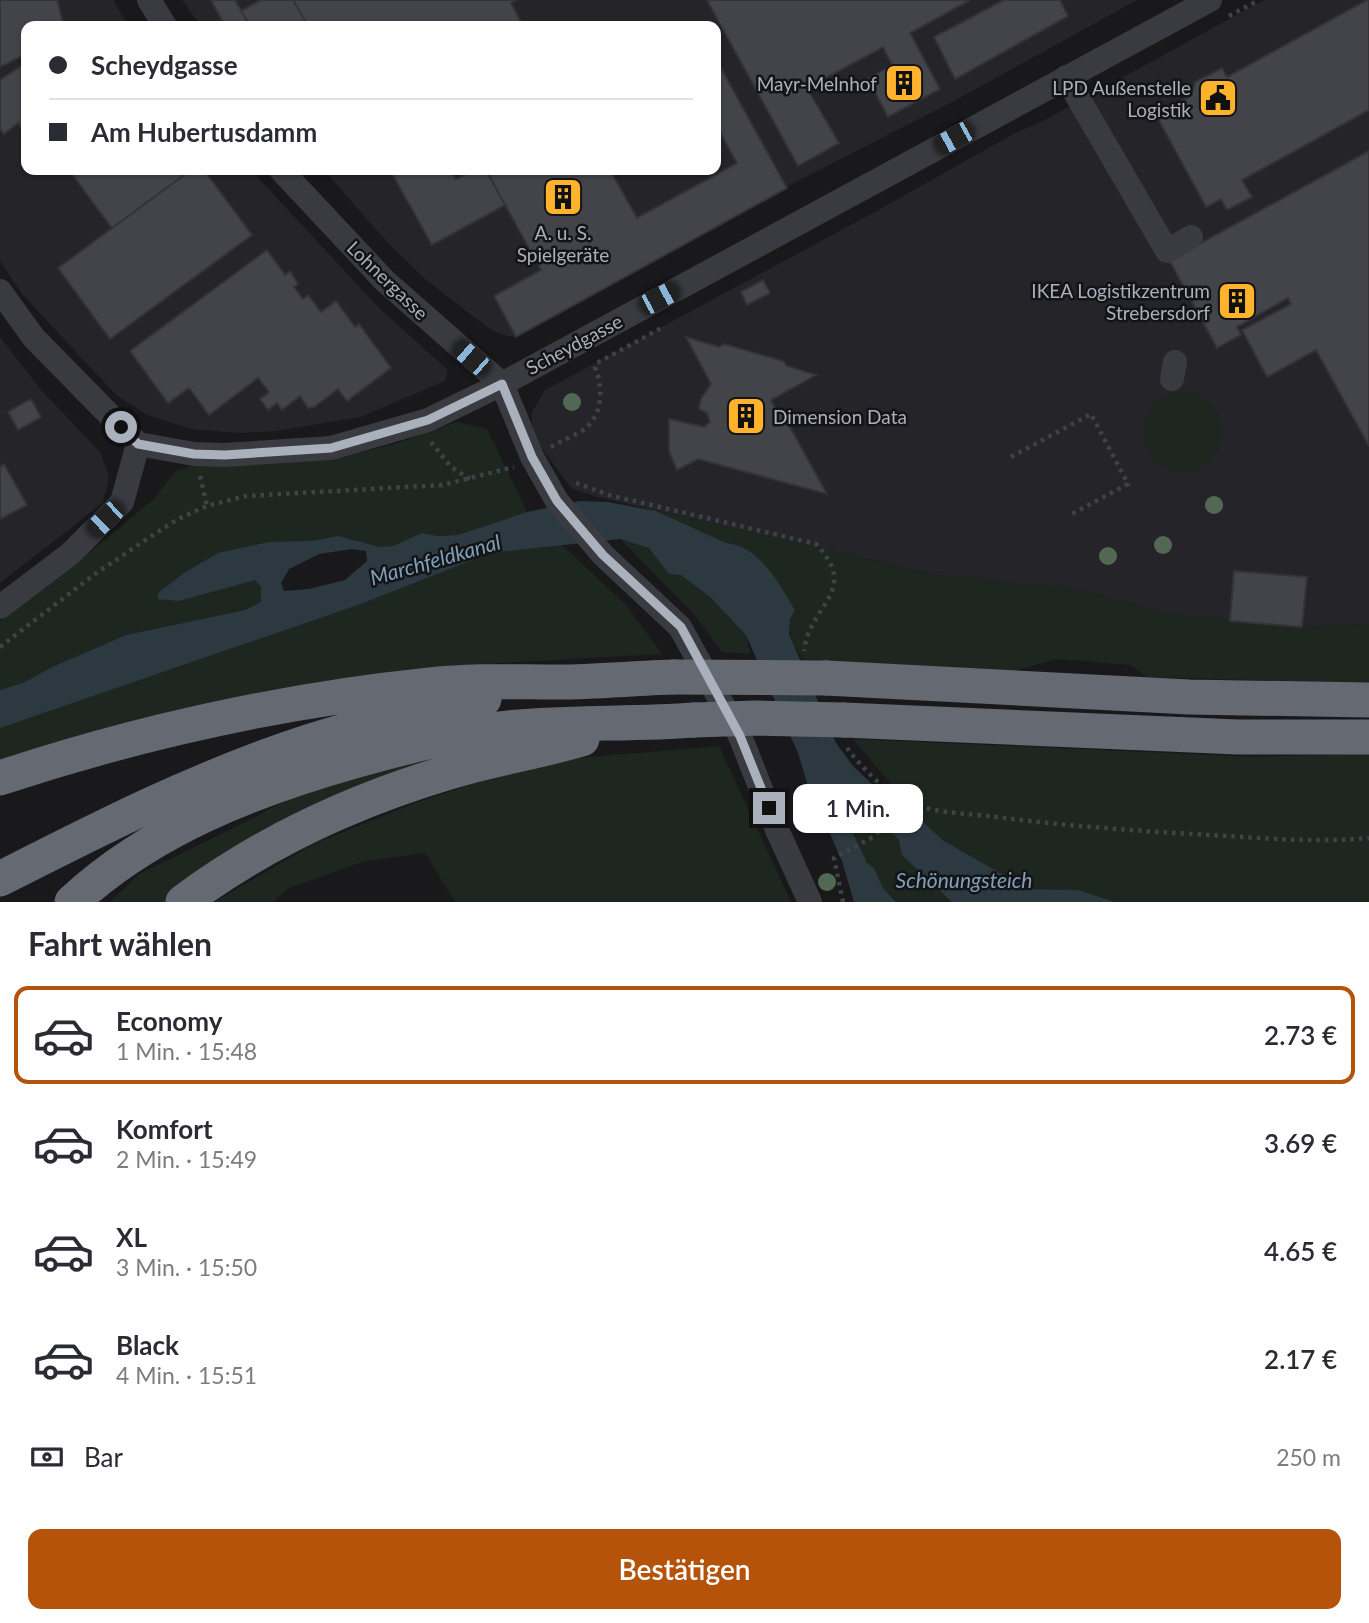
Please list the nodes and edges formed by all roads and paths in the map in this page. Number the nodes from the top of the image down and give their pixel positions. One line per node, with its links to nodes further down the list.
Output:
1 (149, 0): 4 (street)
2 (1259, 0): 3 (path)
3 (1215, 10): 5 (street, Scheydgasse)
4 (162, 21)
5 (1066, 77): 7 (street); 10 (street, Scheydgasse)
6 (286, 175): 10 (street, Lohnergasse)
7 (1191, 237)
8 (0, 291): 12 (street)
9 (670, 323): 14 (path)
10 (502, 384): 11 (street, Scheydgasse); 14 (street)
11 (422, 422): 12 (street, Scheydgasse); 15 (path)
12 (138, 444): 17 (street)
13 (1011, 457): 16 (path)
14 (535, 463): 15 (path); 19 (path); 31 (street)
15 (471, 479): 18 (path)
16 (1068, 516)
17 (0, 607)
18 (0, 647)
19 (818, 671): 20 (highway, bridge); 21 (highway)
20 (559, 682): 25 (highway); 28 (highway)
21 (1369, 700)
22 (632, 724): 23 (highway, bridge); 29 (highway); 30 (highway)
23 (845, 732): 24 (highway); 26 (path)
24 (1369, 737)
25 (0, 778)
26 (908, 802): 27 (path); 32 (path)
27 (1369, 838)
28 (0, 879)
29 (72, 902)
30 (183, 902)
31 (810, 902)
32 (843, 902)

